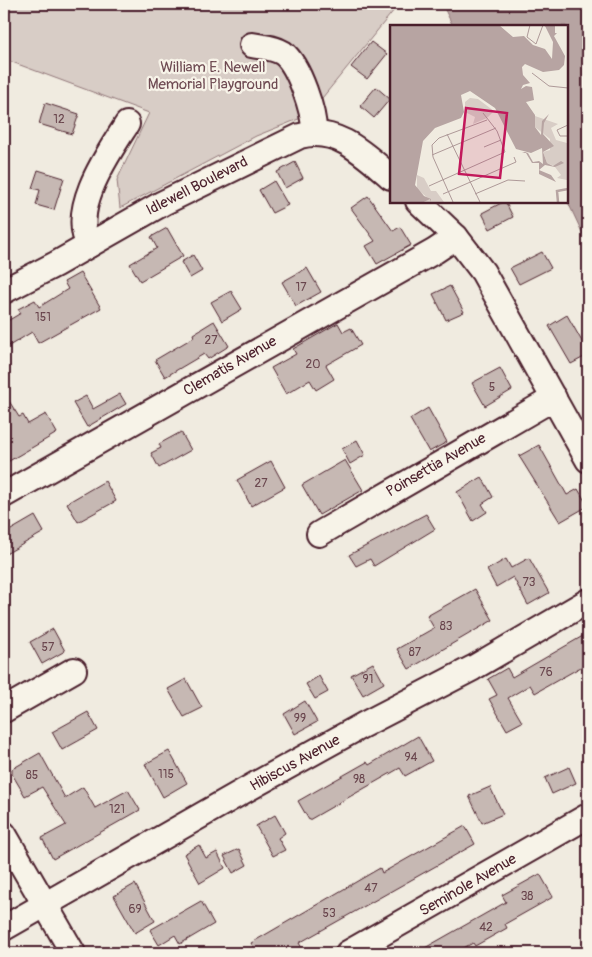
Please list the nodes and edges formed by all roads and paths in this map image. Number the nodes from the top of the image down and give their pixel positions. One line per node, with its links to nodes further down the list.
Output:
1 (252, 45): 3 (street)
2 (127, 124): 7 (street)
3 (314, 133): 4 (street, Idlewell Boulevard); 7 (street, Idlewell Boulevard)
4 (390, 177)
5 (419, 202): 6 (street)
6 (456, 237): 9 (street); 11 (street, Clematis Avenue)
7 (89, 245): 8 (street, Idlewell Boulevard)
8 (4, 291)
9 (554, 398): 10 (street); 12 (street, Poinsettia Avenue)
10 (588, 460)
11 (4, 495)
12 (319, 534)
13 (588, 601): 18 (street, Hibiscus Avenue)
14 (74, 670): 15 (street)
15 (4, 710)
16 (588, 816): 21 (street, Seminole Avenue)
17 (4, 834): 18 (street)
18 (43, 905): 19 (street, Hibiscus Avenue); 20 (street)
19 (4, 928)
20 (73, 953)
21 (348, 953)

